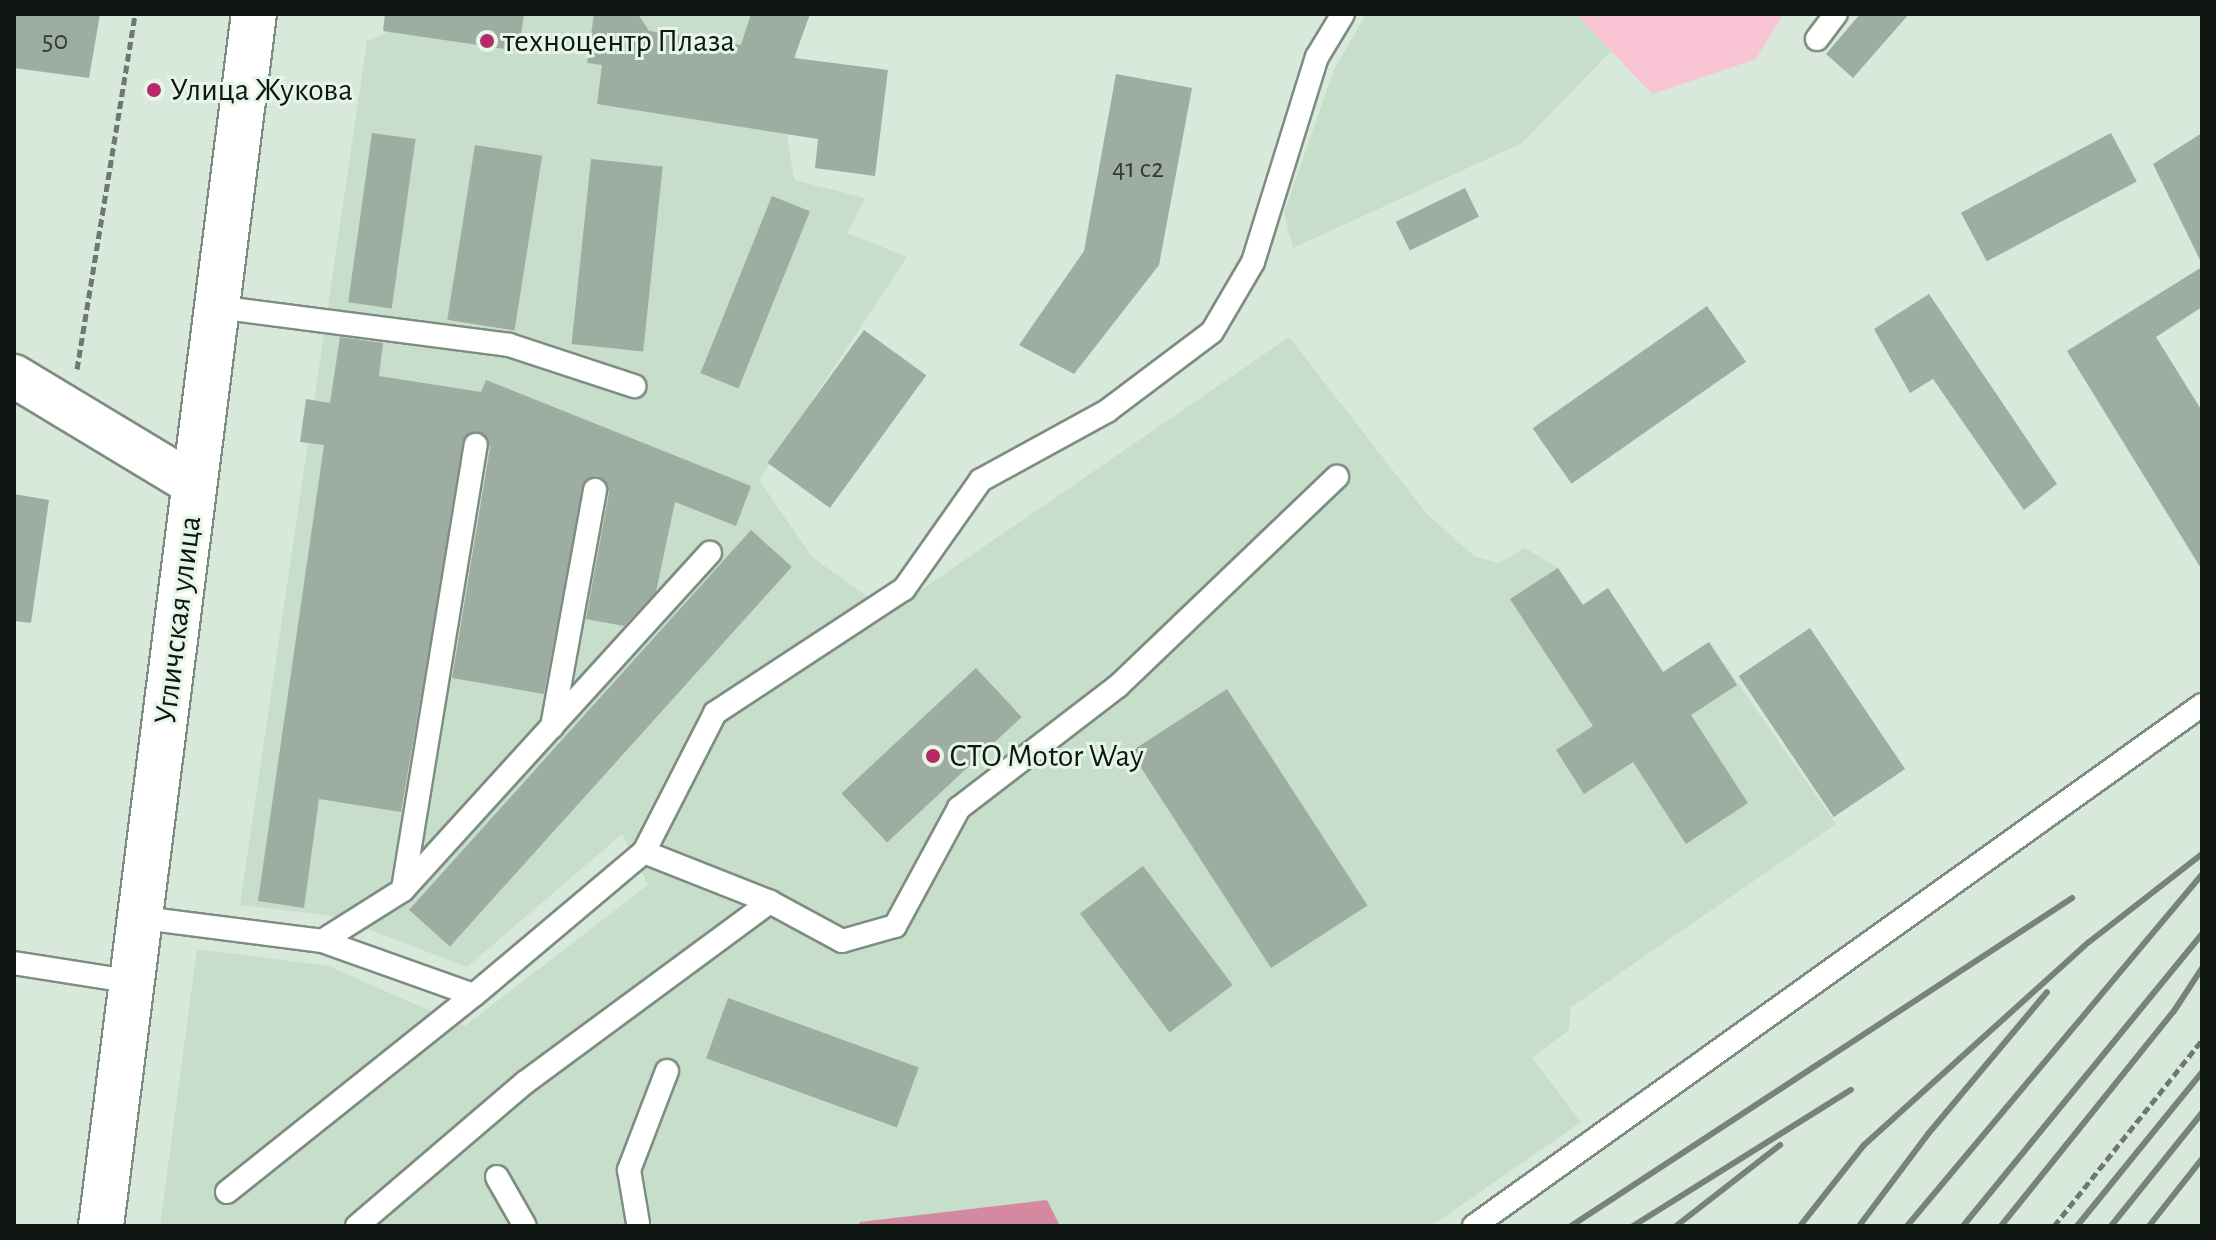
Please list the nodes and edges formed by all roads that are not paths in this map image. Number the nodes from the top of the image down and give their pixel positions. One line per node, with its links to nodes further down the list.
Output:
1 (254, 14): 5 (main road, Угличская улица)
2 (1343, 14): 15 (lane)
3 (1836, 14): 4 (lane)
4 (1817, 39)
5 (217, 307): 7 (lane); 10 (main road, Угличская улица)
6 (14, 376): 10 (street)
7 (634, 386)
8 (476, 445): 16 (lane)
9 (1337, 477): 17 (lane)
10 (195, 485): 18 (main road, Угличская улица)
11 (595, 490): 14 (lane)
12 (710, 553): 14 (lane)
13 (2202, 705): 30 (lane)
14 (552, 728): 16 (lane)
15 (644, 852): 17 (lane); 22 (lane)
16 (403, 890): 19 (lane)
17 (770, 902): 28 (lane)
18 (143, 918): 19 (lane); 21 (main road, Угличская улица)
19 (322, 941): 22 (lane)
20 (14, 963): 21 (lane)
21 (134, 982): 27 (main road, Угличская улица)
22 (474, 995): 25 (lane)
23 (667, 1071): 26 (lane)
24 (497, 1177): 29 (lane)
25 (227, 1192)
26 (637, 1225)
27 (101, 1226)
28 (357, 1226)
29 (525, 1226)
30 (1474, 1226)

